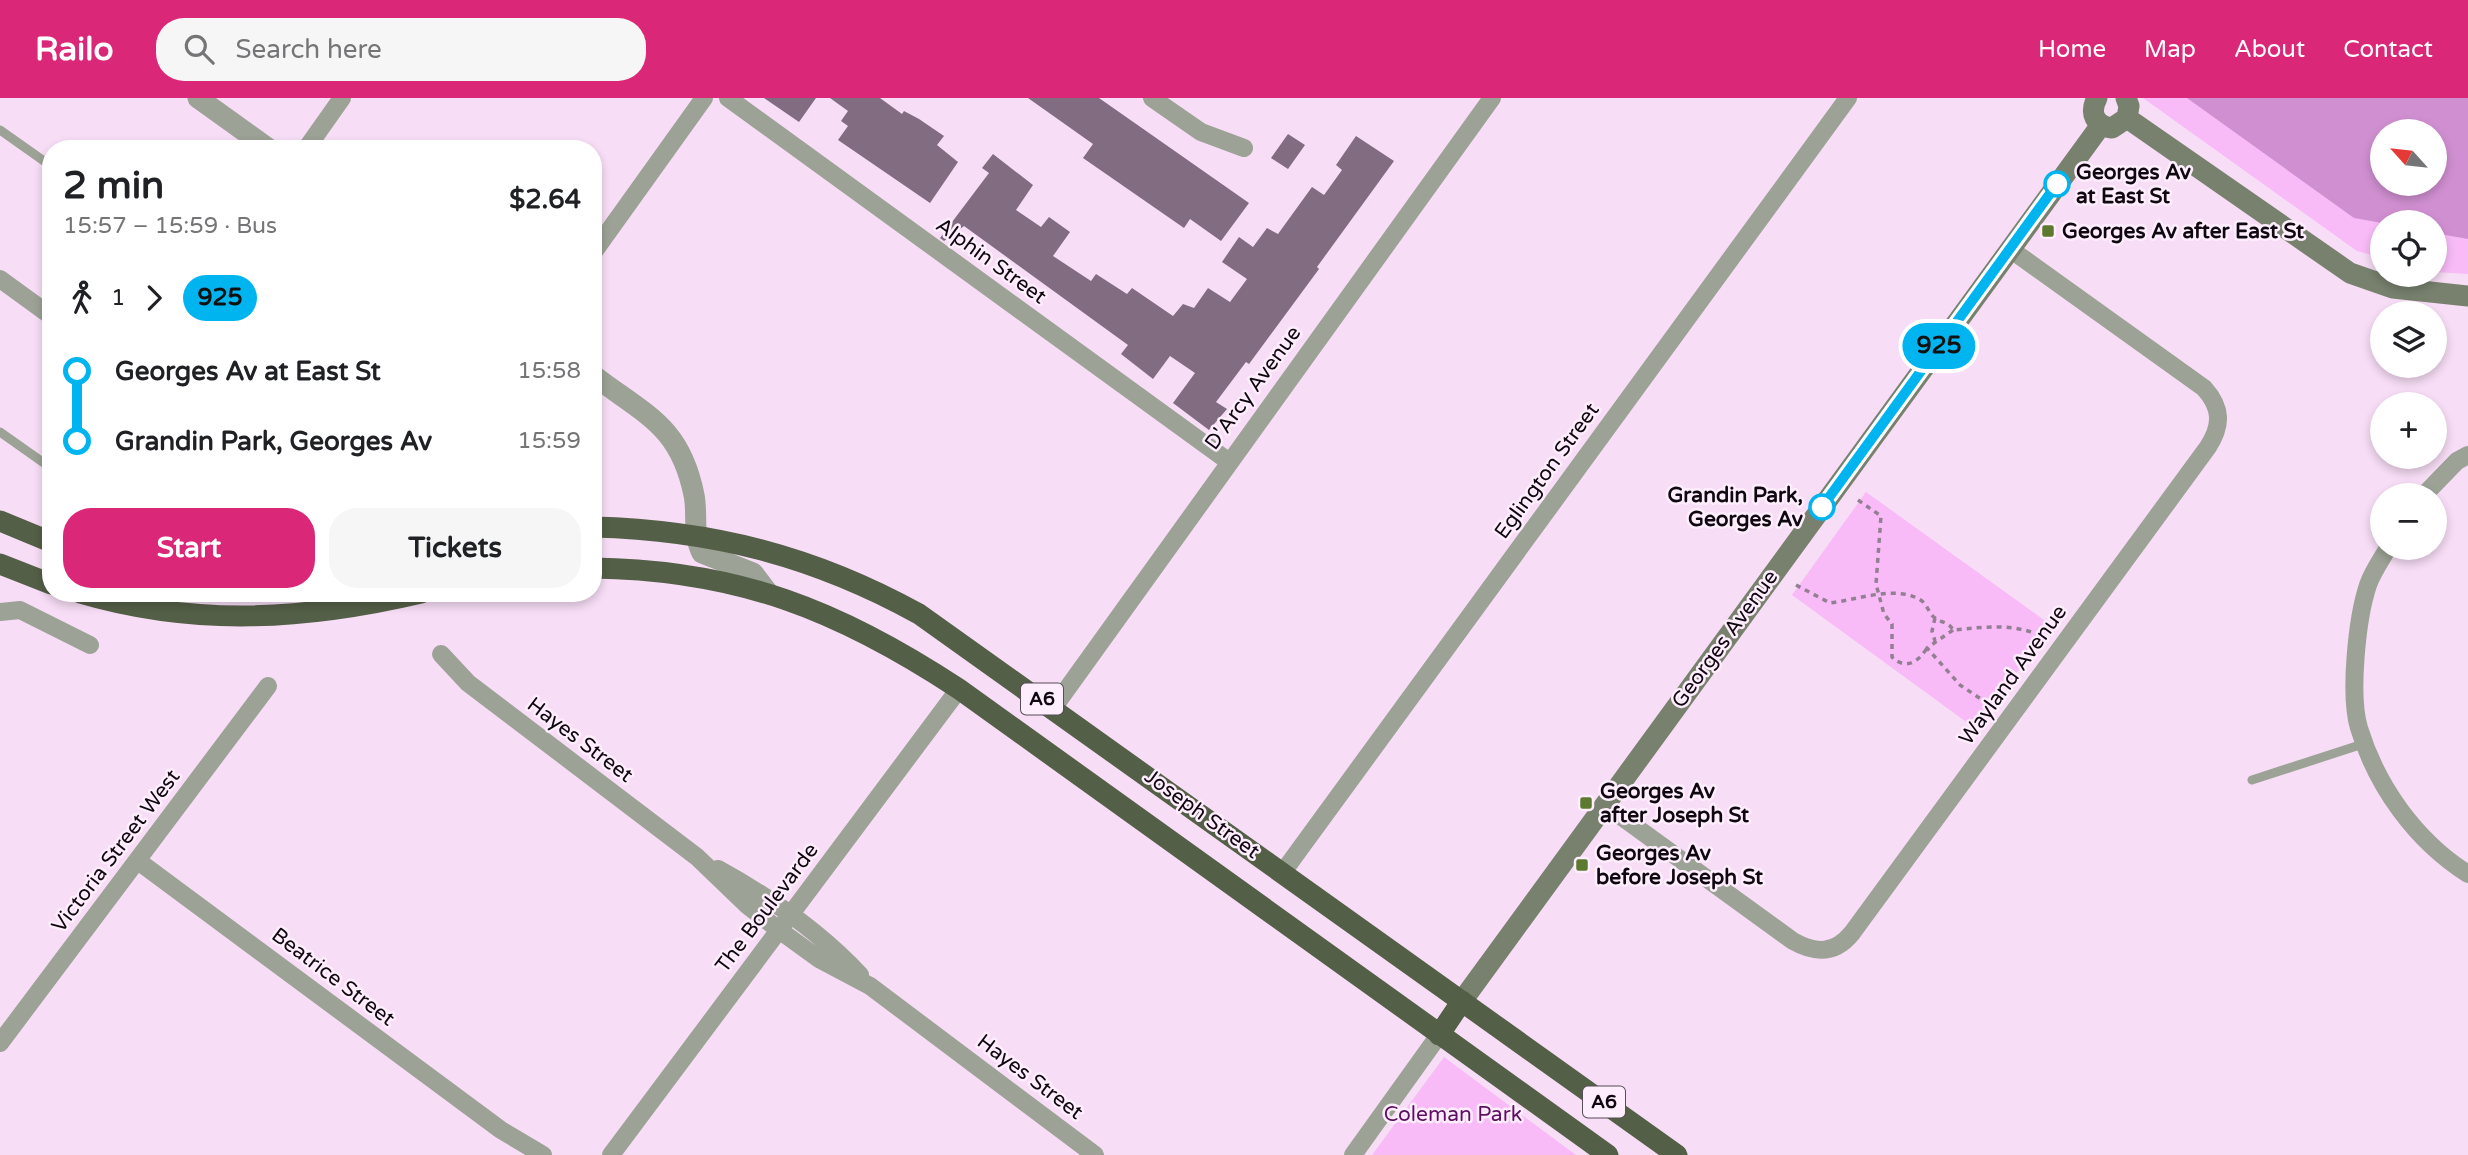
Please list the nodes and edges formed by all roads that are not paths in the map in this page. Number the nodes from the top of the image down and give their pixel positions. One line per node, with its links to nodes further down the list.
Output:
1 (198, 98): 12 (street)
2 (342, 98): 13 (street)
3 (704, 98): 16 (street)
4 (728, 98): 24 (street, Alphin Street)
5 (1153, 98): 14 (street)
6 (1492, 98): 24 (street, D'Arcy Avenue)
7 (1848, 98): 49 (street, Eglington Street)
8 (2096, 98): 10 (main road)
9 (2126, 108): 10 (main road); 19 (main road)
10 (2101, 125): 17 (main road, Georges Avenue)
11 (0, 130): 15 (lane)
12 (256, 140)
13 (312, 140)
14 (1244, 148)
15 (42, 160)
16 (602, 240)
17 (2010, 249): 46 (main road, Georges Avenue); 46 (street, Wayland Avenue)
18 (0, 279): 20 (street)
19 (2468, 296)
20 (42, 309)
21 (605, 394): 28 (street)
22 (0, 432): 25 (lane)
23 (2468, 455): 26 (street)
24 (1228, 461): 43 (street, D'Arcy Avenue)
25 (42, 462)
26 (2436, 483)
27 (0, 521): 30 (highway)
28 (695, 526): 29 (highway, A6); 35 (street, Joseph Street); 43 (highway, Joseph Street / A6)
29 (602, 527)
30 (42, 538)
31 (2382, 560): 44 (street)
32 (0, 564): 34 (highway)
33 (602, 570): 35 (highway, A6)
34 (42, 580)
35 (769, 594): 42 (highway, Joseph Street / A6)
36 (126, 602): 37 (highway)
37 (372, 602)
38 (0, 612): 39 (street)
39 (90, 645)
40 (441, 654): 47 (street, Hayes Street)
41 (268, 686): 48 (street, Victoria Street West)
42 (959, 688): 51 (street, The Boulevarde); 55 (highway, Joseph Street / A6)
43 (1054, 707): 49 (highway, Joseph Street / A6)
44 (2366, 743): 45 (lane); 50 (street)
45 (2252, 780)
46 (1604, 804): 54 (main road, Georges Avenue)
47 (697, 857): 51 (street, Hayes Street); 52 (street, Hayes Street)
48 (138, 861): 56 (street, Victoria Street West); 57 (street, Beatrice Street)
49 (1283, 872): 54 (highway, Joseph Street / A6)
50 (2468, 874)
51 (791, 914): 52 (street, The Boulevarde); 53 (street, Hayes Street)
52 (779, 930): 53 (street, Hayes Street); 60 (street, The Boulevarde)
53 (870, 986): 61 (street, Hayes Street)
54 (1462, 1001): 55 (highway, Georges Avenue); 64 (highway, Joseph Street / A6)
55 (1439, 1035): 62 (street, Georges Avenue); 63 (highway, Joseph Street / A6)
56 (0, 1043)
57 (501, 1130): 58 (street, Beatrice Street); 59 (street, Beatrice Street)
58 (527, 1155)
59 (543, 1155)
60 (611, 1155)
61 (1095, 1155)
62 (1353, 1155)
63 (1608, 1155)
64 (1677, 1155)

